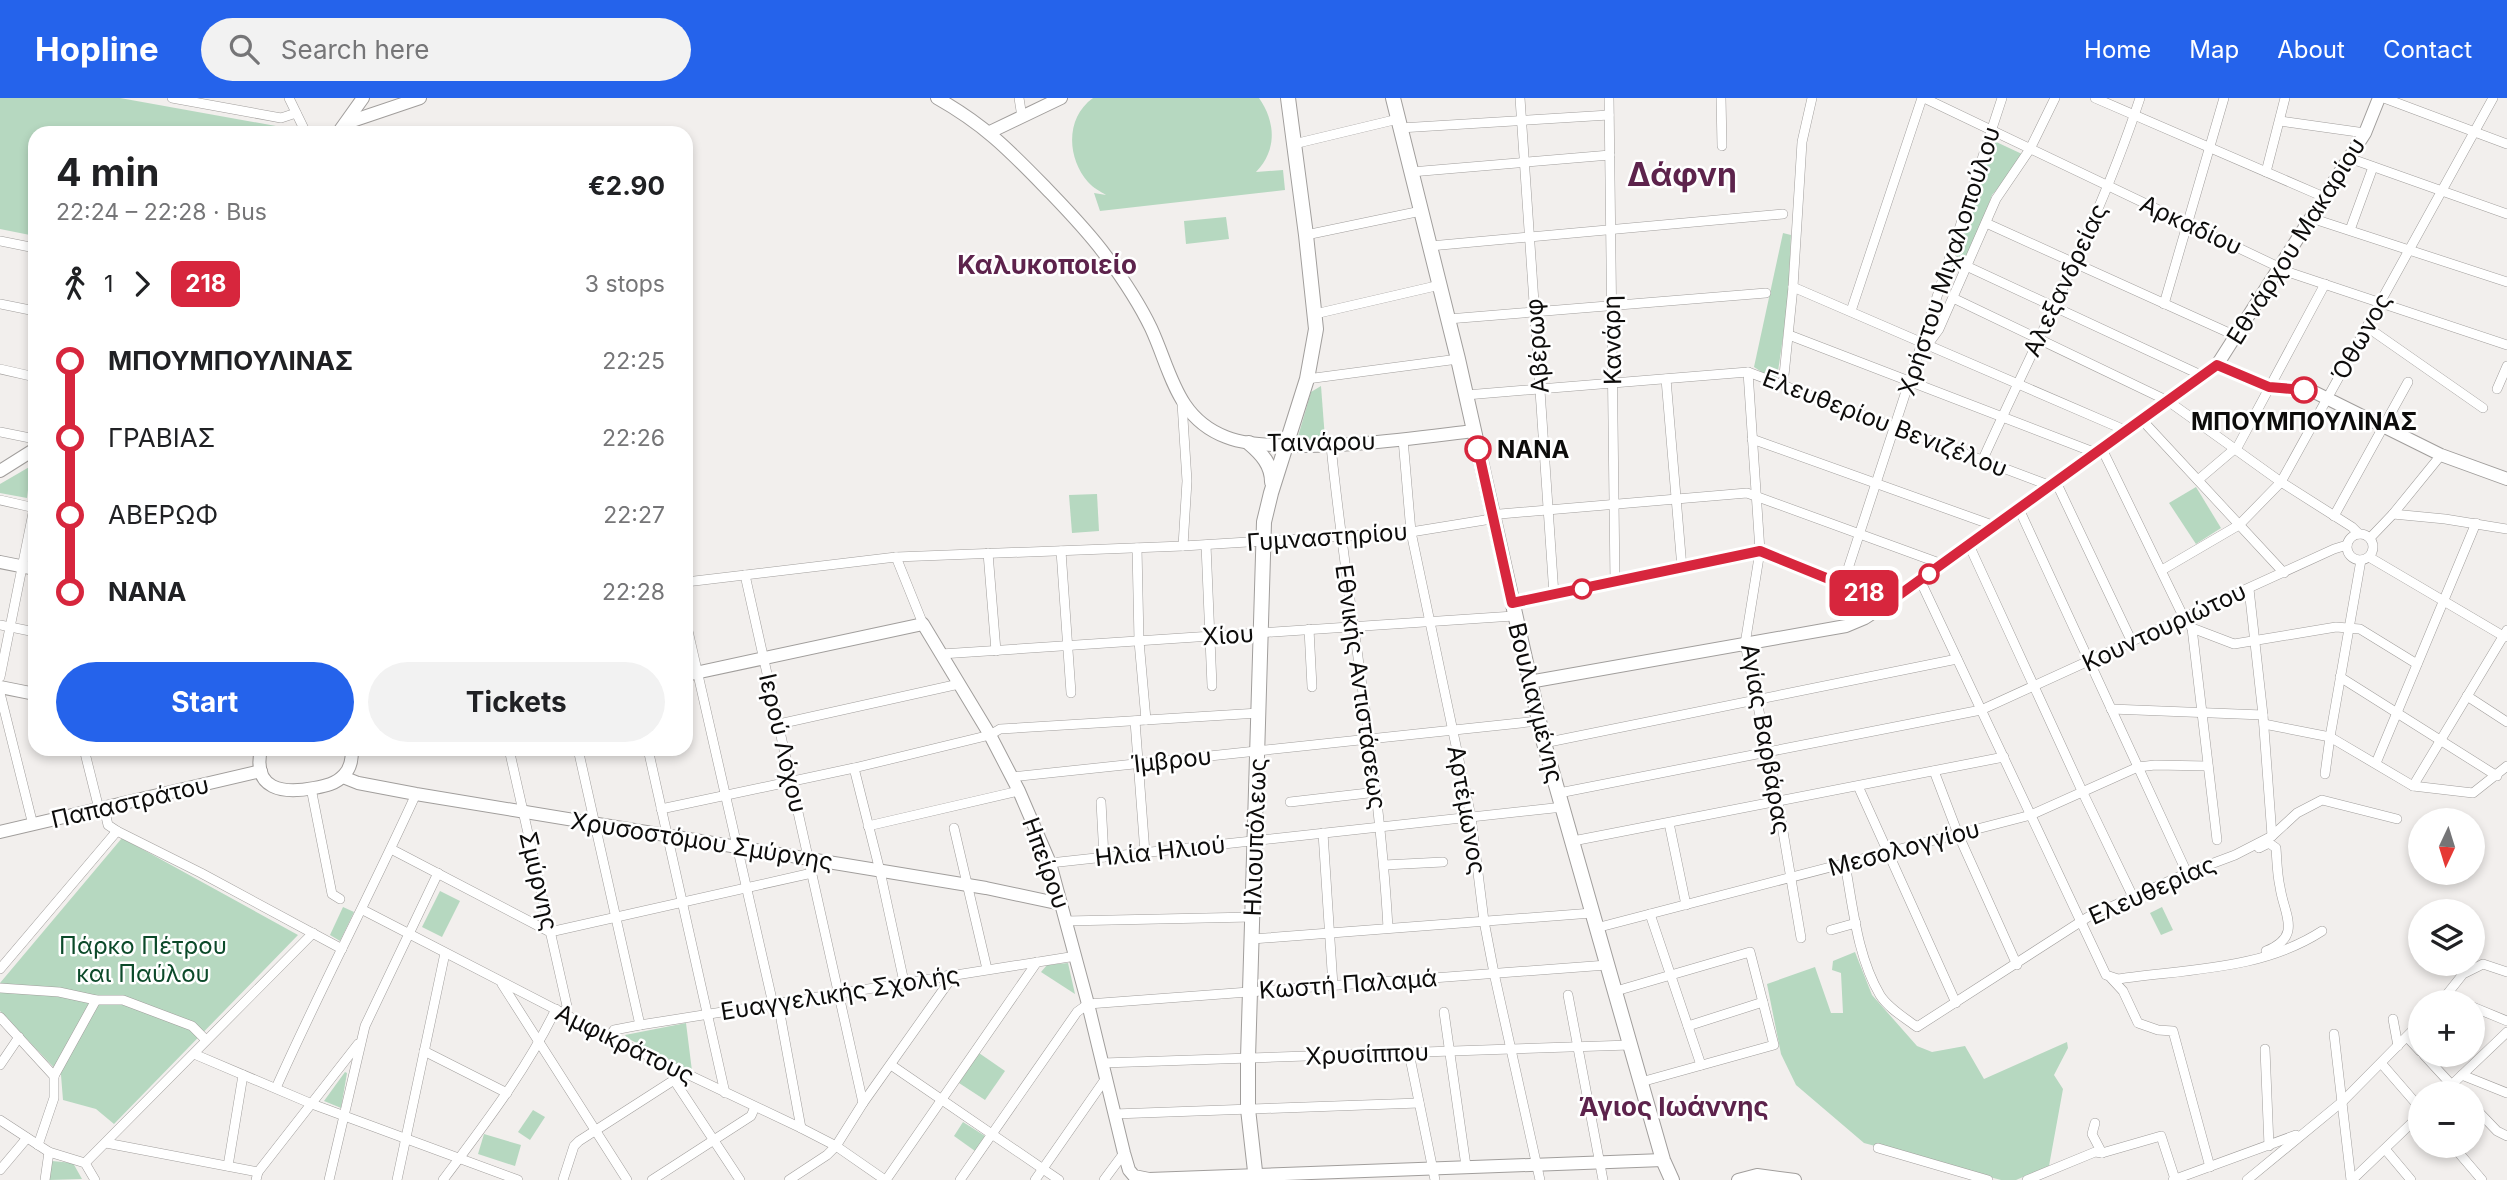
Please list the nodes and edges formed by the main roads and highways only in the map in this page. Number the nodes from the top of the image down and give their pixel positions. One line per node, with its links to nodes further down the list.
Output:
1 (1288, 98): 4 (main road)
2 (1393, 98): 6 (main road, Βουλιαγμένης)
3 (1249, 443): 4 (main road)
4 (1271, 493): 5 (main road, Ηλιουπόλεως)
5 (1256, 1177)
6 (1672, 1180)

